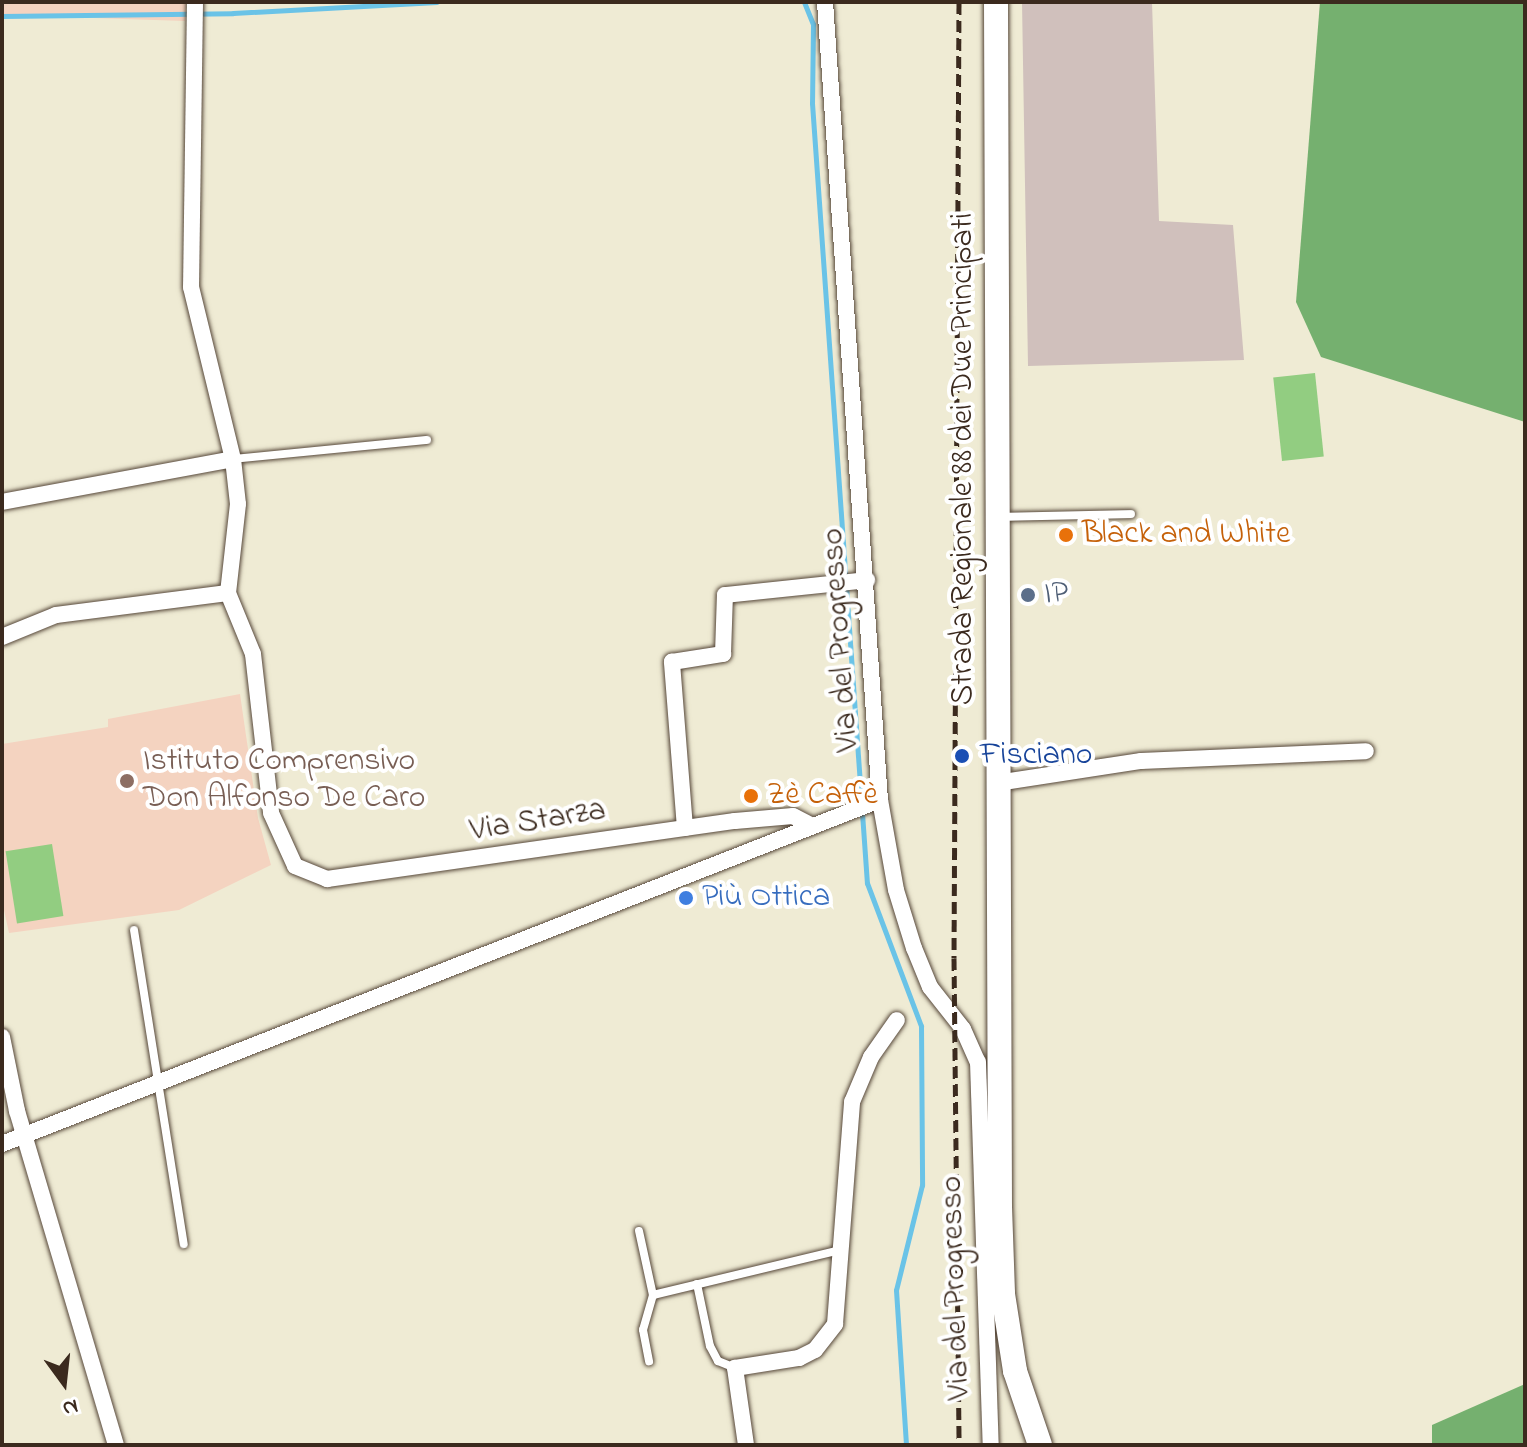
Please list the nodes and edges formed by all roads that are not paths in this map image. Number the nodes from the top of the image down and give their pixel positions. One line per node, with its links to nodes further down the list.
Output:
1 (195, 2): 5 (street)
2 (825, 2): 9 (street, Via del Progresso)
3 (996, 2): 8 (main road, Strada Regionale 88 dei Due Principati)
4 (427, 440): 5 (lane)
5 (233, 459): 6 (street); 10 (street)
6 (2, 502)
7 (1131, 514): 8 (lane)
8 (996, 518): 13 (main road, Strada Regionale 88 dei Due Principati)
9 (861, 581): 14 (street, Via del Progresso); 16 (street)
10 (228, 593): 11 (street); 16 (street, Via Starza)
11 (2, 637)
12 (1366, 751): 13 (street)
13 (997, 783): 31 (main road, Strada Regionale 88 dei Due Principati)
14 (875, 801): 15 (street); 34 (street, Via del Progresso)
15 (811, 825): 16 (street, Via Starza); 21 (street)
16 (685, 828)
17 (134, 930): 21 (lane)
18 (897, 1020): 26 (street)
19 (2, 1037): 20 (street)
20 (5, 1073): 22 (street)
21 (160, 1081): 22 (street); 25 (lane)
22 (25, 1134): 23 (street); 32 (street)
23 (2, 1144)
24 (639, 1231): 28 (lane)
25 (184, 1244)
26 (840, 1250): 27 (lane); 30 (street)
27 (697, 1284): 28 (lane); 30 (lane)
28 (653, 1295): 29 (lane)
29 (649, 1361)
30 (735, 1368): 33 (street)
31 (1040, 1443)
32 (116, 1445)
33 (746, 1445)
34 (991, 1445)

